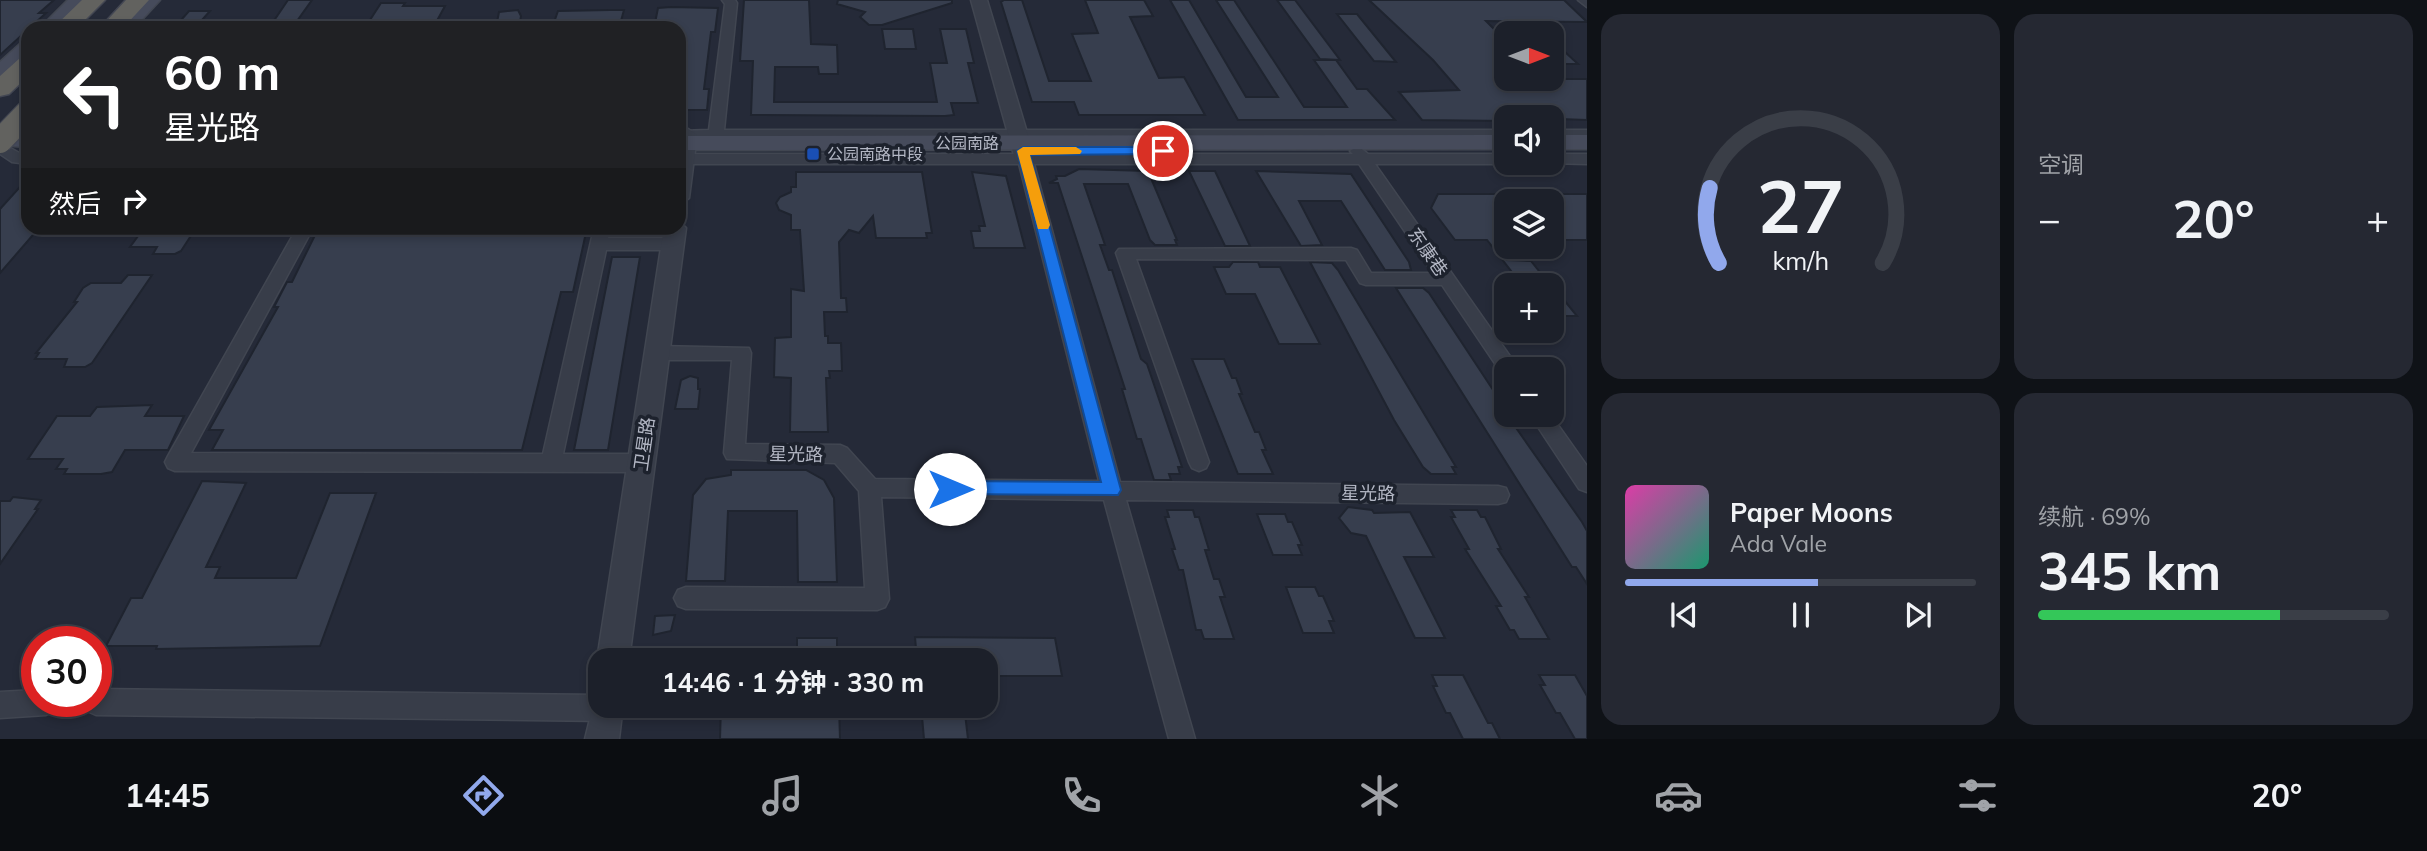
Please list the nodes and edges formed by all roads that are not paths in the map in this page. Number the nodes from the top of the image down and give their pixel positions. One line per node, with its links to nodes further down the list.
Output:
1 (79, 0): 7 (main road)
2 (93, 0): 8 (highway)
3 (138, 0): 9 (highway)
4 (151, 0): 10 (main road)
5 (728, 0): 19 (street)
6 (979, 0): 26 (street)
7 (56, 21)
8 (71, 21)
9 (118, 21)
10 (131, 21)
11 (21, 54): 13 (main road)
12 (21, 70): 14 (highway)
13 (0, 73)
14 (0, 89)
15 (21, 127): 23 (highway, bridge)
16 (1564, 134): 17 (street)
17 (1587, 134)
18 (1494, 135): 27 (street)
19 (715, 139): 24 (main road, 公园南路); 26 (main road, 公园南路)
20 (1494, 142): 27 (main road, 公园南路)
21 (1564, 142): 22 (main road)
22 (1587, 142)
23 (13, 143): 32 (street)
24 (686, 146)
25 (686, 147): 26 (main road, 公园南路)
26 (1022, 147): 27 (main road, 公园南路); 47 (street)
27 (1355, 147): 28 (main road, 公园南路); 31 (street); 38 (street, 东康巷)
28 (1494, 152)
29 (1564, 152): 30 (main road)
30 (1587, 152)
31 (1494, 158)
32 (21, 159)
33 (1564, 159): 34 (street)
34 (1587, 159)
35 (300, 235): 43 (street)
36 (601, 236): 37 (street); 43 (street)
37 (674, 236): 39 (street, 卫星路)
38 (1447, 279): 40 (street, 东康巷); 42 (street)
39 (657, 353): 44 (street, 卫星路); 46 (street, 星光路)
40 (1501, 357)
41 (1548, 427): 45 (street)
42 (1199, 462)
43 (551, 463): 44 (street)
44 (642, 463): 50 (street, 卫星路)
45 (1587, 483)
46 (870, 488): 47 (street, 星光路); 49 (street)
47 (1112, 490): 48 (street, 星光路); 55 (street)
48 (1498, 495)
49 (686, 598)
50 (615, 648)
51 (112, 702): 54 (street)
52 (21, 704): 53 (street)
53 (0, 705)
54 (588, 716)
55 (1182, 739)

